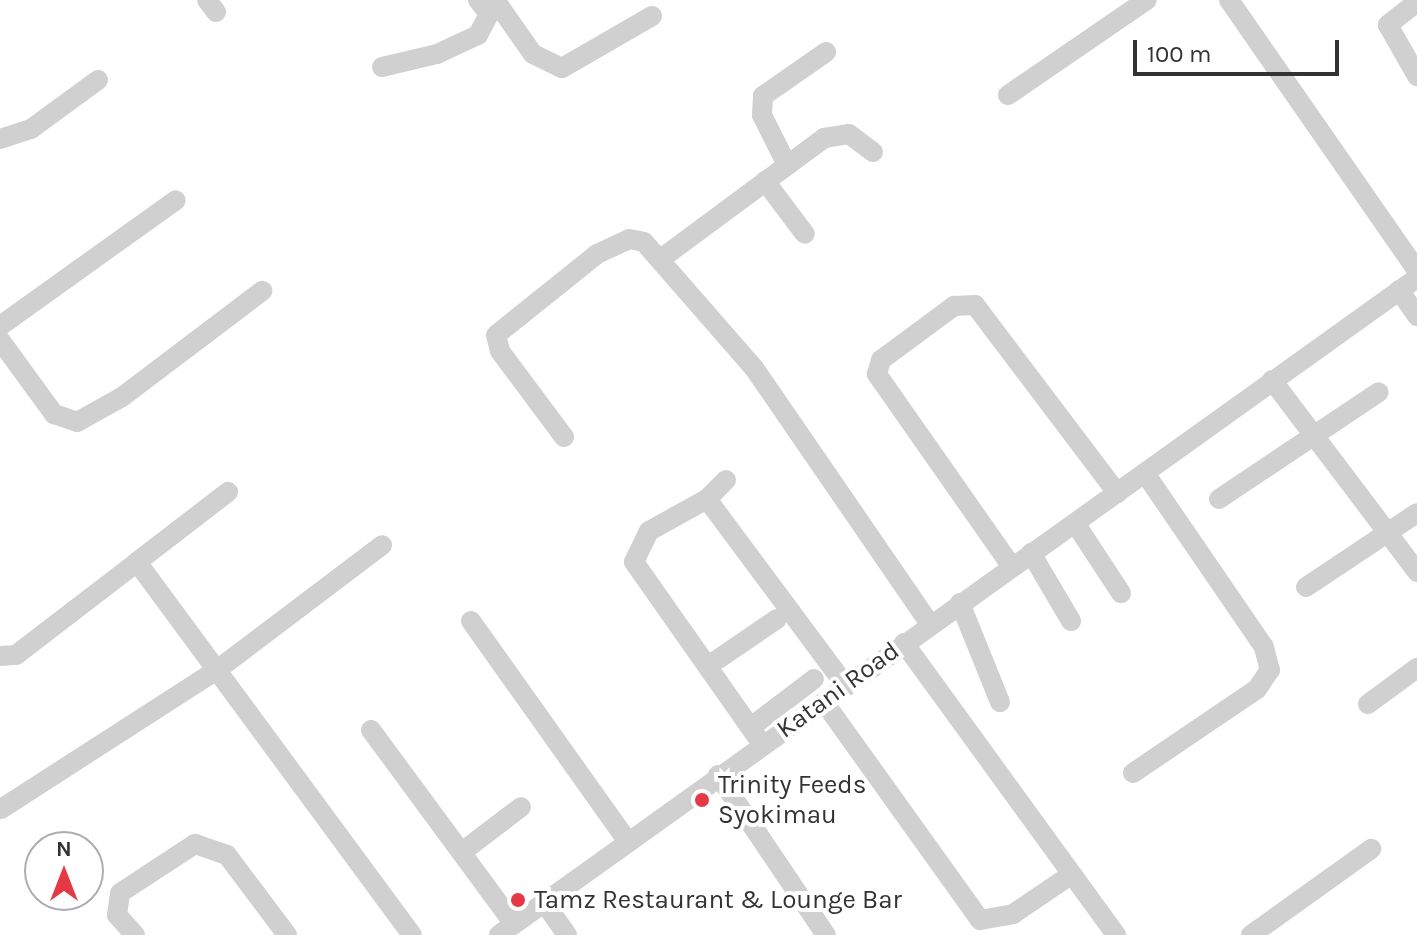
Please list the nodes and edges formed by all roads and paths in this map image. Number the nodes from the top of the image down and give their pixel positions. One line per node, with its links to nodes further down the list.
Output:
1 (478, 0): 8 (street)
2 (495, 0): 6 (street)
3 (1147, 0): 11 (street)
4 (1229, 0): 19 (street)
5 (1417, 2): 9 (street)
6 (652, 16)
7 (826, 52): 14 (street)
8 (382, 67)
9 (1417, 76)
10 (98, 80): 12 (street)
11 (1008, 95)
12 (0, 139)
13 (873, 152): 14 (street)
14 (787, 165): 15 (street)
15 (765, 181): 17 (street); 18 (street)
16 (176, 200): 24 (street)
17 (805, 234)
18 (662, 258): 28 (street); 50 (street)
19 (1417, 270)
20 (1417, 278): 21 (street, Katani Road)
21 (1399, 290): 23 (street); 26 (street, Katani Road)
22 (262, 291): 25 (street)
23 (1417, 316)
24 (0, 326)
25 (0, 340)
26 (1272, 380): 29 (street); 30 (street, Katani Road)
27 (1379, 392): 29 (street)
28 (564, 437)
29 (1315, 437): 35 (street); 38 (street)
30 (1145, 473): 33 (street, Katani Road); 63 (street)
31 (726, 480): 34 (street)
32 (228, 492): 41 (street)
33 (1117, 493): 37 (street, Katani Road); 42 (street)
34 (707, 499): 53 (street); 57 (street)
35 (1219, 499)
36 (1417, 513): 38 (street)
37 (1075, 523): 40 (street, Katani Road); 45 (street)
38 (1385, 533): 43 (street); 44 (street)
39 (382, 545): 55 (street)
40 (1031, 553): 42 (street, Katani Road); 49 (street)
41 (137, 562): 52 (street); 55 (street)
42 (1012, 567): 46 (street, Katani Road)
43 (1417, 572)
44 (1306, 587)
45 (1121, 593)
46 (960, 603): 50 (street, Katani Road); 59 (street)
47 (777, 619): 53 (street)
48 (471, 621): 67 (street)
49 (1071, 621)
50 (930, 624): 51 (street, Katani Road)
51 (904, 643): 57 (street, Katani Road); 70 (street)
52 (0, 656)
53 (708, 666): 62 (street)
54 (1417, 668): 60 (street)
55 (217, 670): 66 (street); 75 (street)
56 (814, 679): 62 (street)
57 (846, 686): 58 (street, Katani Road)
58 (824, 702): 62 (street, Katani Road); 70 (street)
59 (1000, 702)
60 (1368, 704)
61 (371, 730): 69 (street)
62 (757, 736): 64 (street, Katani Road)
63 (1133, 773)
64 (718, 775): 67 (street, Katani Road); 77 (street)
65 (521, 807): 69 (street)
66 (1, 809)
67 (628, 842): 71 (street, Katani Road)
68 (1371, 849): 79 (street)
69 (462, 852): 72 (street)
70 (1072, 874): 78 (street)
71 (544, 902): 72 (street, Katani Road); 76 (street)
72 (507, 929)
73 (135, 935): 74 (street)
74 (287, 935)
75 (412, 935)
76 (567, 935)
77 (826, 935)
78 (1116, 935)
79 (1251, 935)

